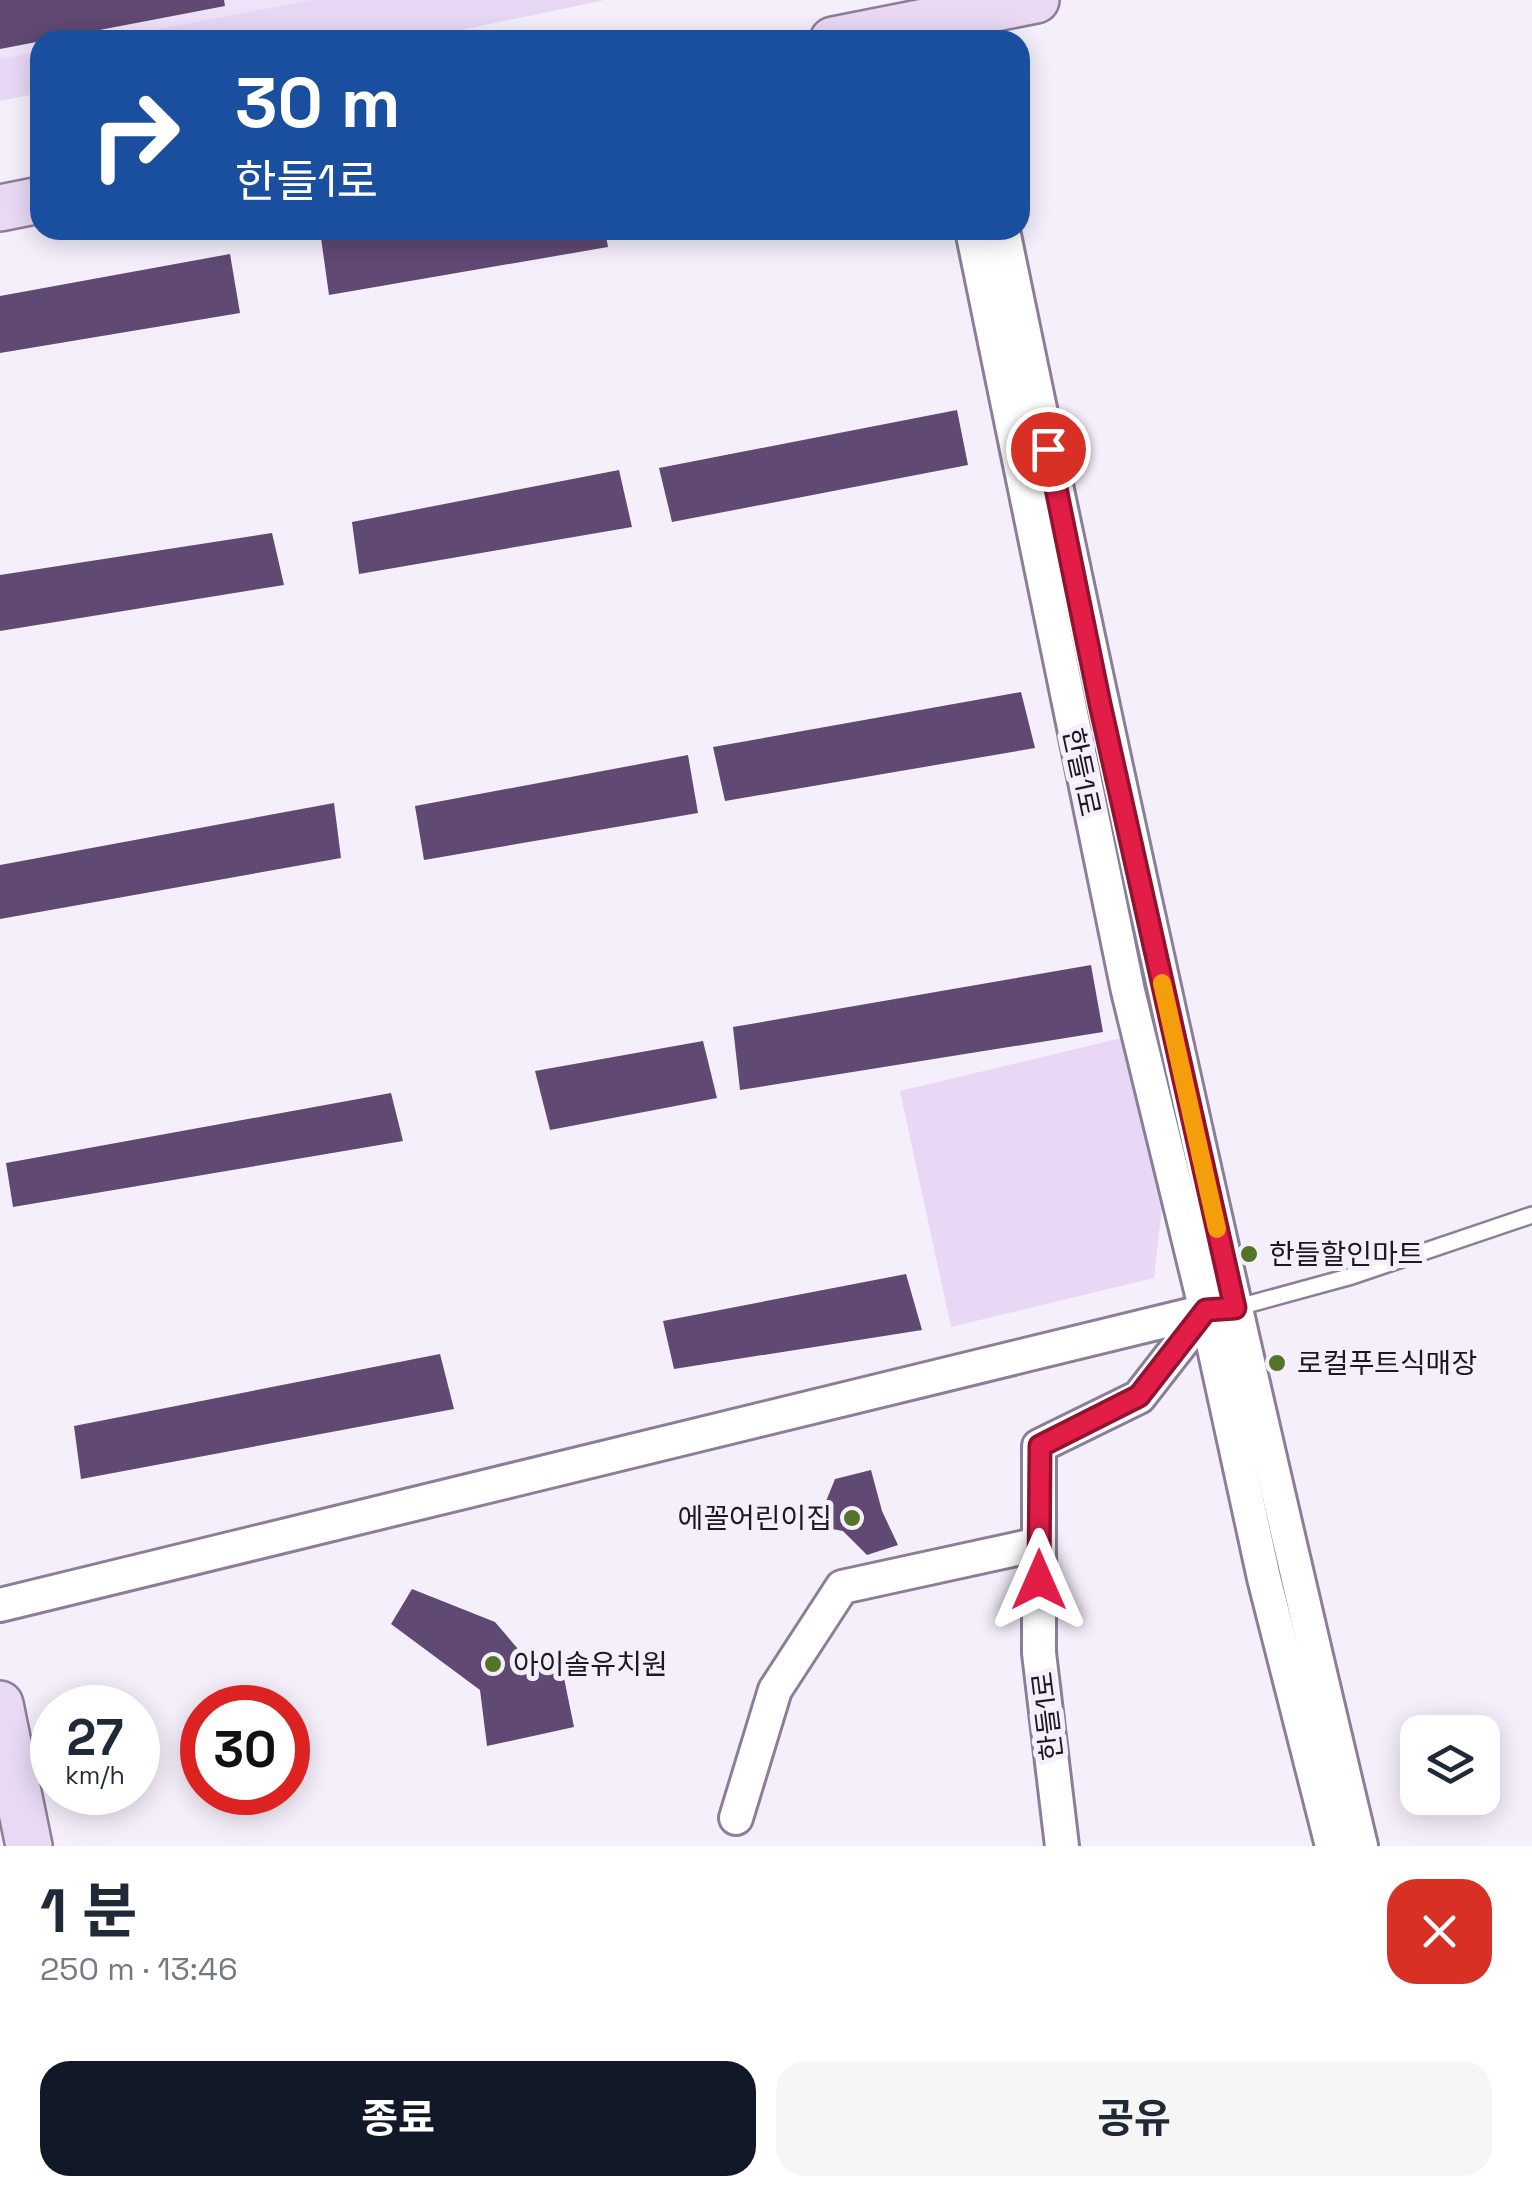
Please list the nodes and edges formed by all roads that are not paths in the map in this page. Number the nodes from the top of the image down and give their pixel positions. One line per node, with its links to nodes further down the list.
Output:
1 (1036, 0): 2 (street)
2 (945, 24): 3 (street)
3 (903, 30)
4 (30, 202): 5 (street)
5 (0, 208)
6 (974, 240): 9 (street, 한들1로)
7 (1005, 240): 9 (street, 한들1로)
8 (1532, 1214): 9 (lane)
9 (1220, 1309): 10 (street, 한들1로); 11 (street); 16 (street, 한들1로); 17 (street, 한들1로)
10 (1039, 1544): 13 (street); 15 (street, 한들1로)
11 (0, 1605)
12 (0, 1704): 14 (street)
13 (736, 1818)
14 (29, 1846)
15 (1062, 1846)
16 (1332, 1846)
17 (1361, 1846)

